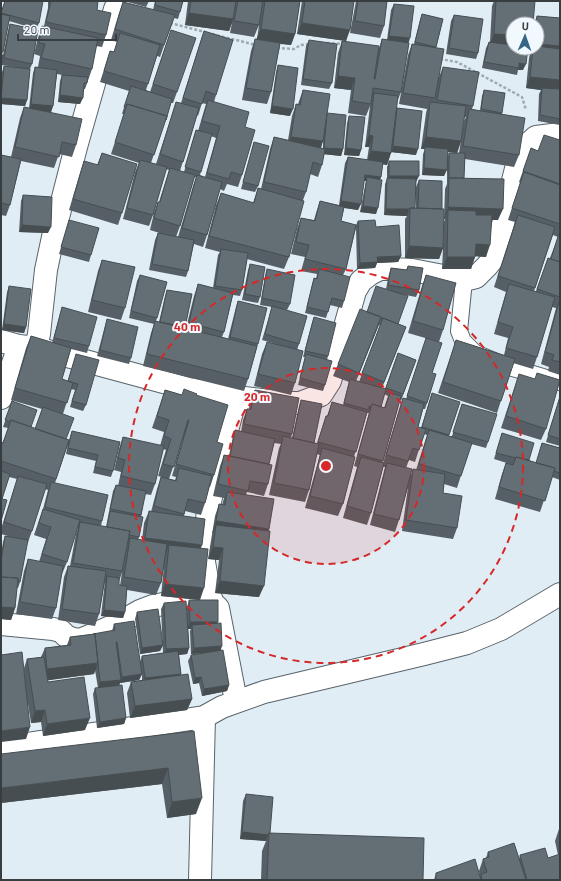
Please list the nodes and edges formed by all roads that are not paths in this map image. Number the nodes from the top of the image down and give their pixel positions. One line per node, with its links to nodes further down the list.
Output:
1 (115, 9): 4 (street)
2 (560, 134): 3 (street)
3 (464, 280): 5 (lane); 6 (street)
4 (18, 345): 6 (street); 7 (street)
5 (560, 382)
6 (236, 397): 9 (street)
7 (1, 398)
8 (560, 594): 11 (street)
9 (213, 603): 10 (street); 11 (street)
10 (1, 624)
11 (236, 701): 12 (street)
12 (204, 717): 13 (street); 14 (street)
13 (1, 748)
14 (200, 880)

